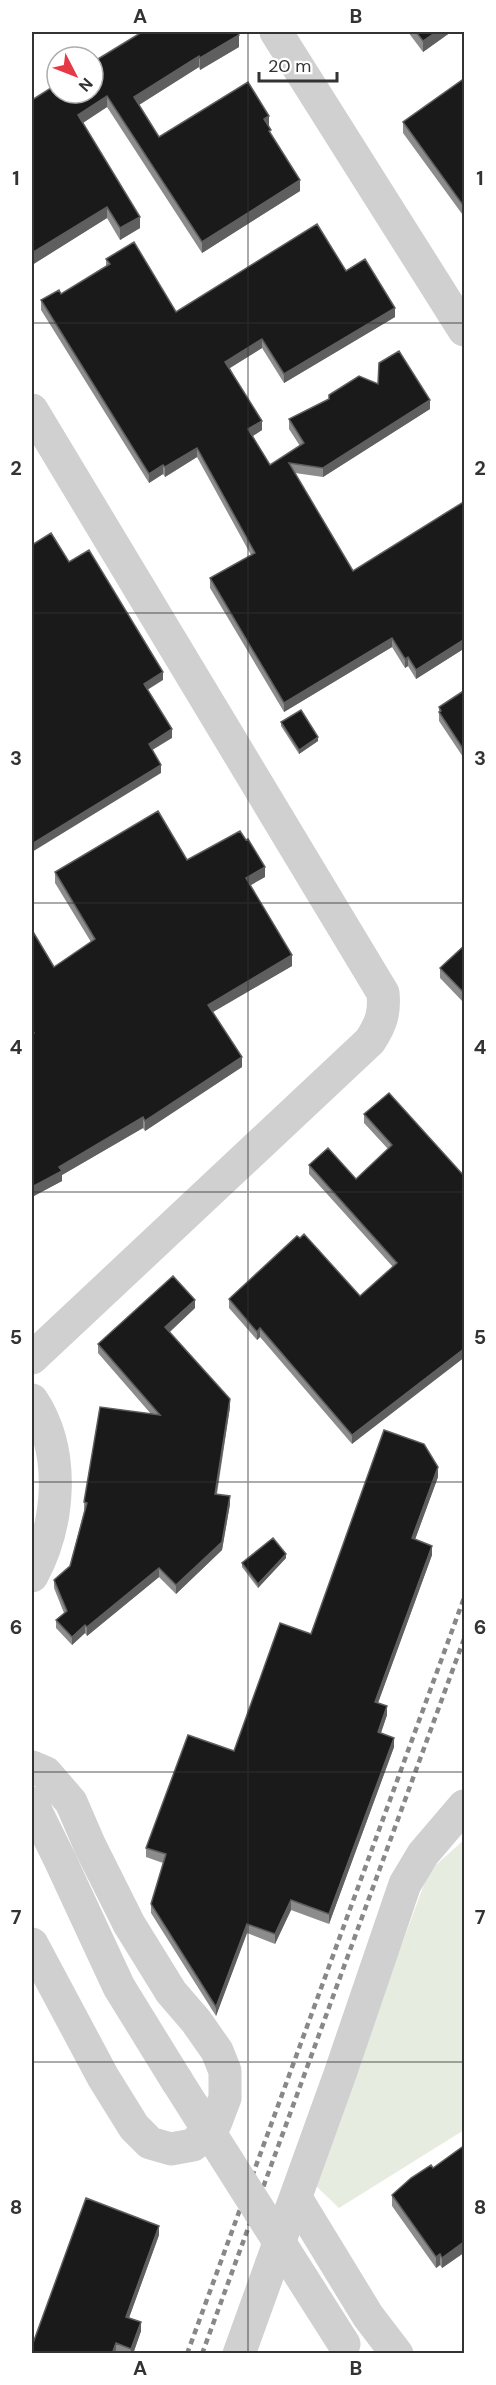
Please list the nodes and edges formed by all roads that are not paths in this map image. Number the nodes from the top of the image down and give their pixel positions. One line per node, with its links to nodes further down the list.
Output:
1 (276, 32): 2 (street)
2 (454, 289): 3 (street)
3 (465, 330)
4 (32, 410): 5 (street)
5 (32, 1358)
6 (32, 1400): 7 (street)
7 (32, 1576)
8 (32, 1767): 11 (street)
9 (32, 1803): 14 (street, bridge)
10 (465, 1806): 12 (street)
11 (32, 1944)
12 (296, 2198): 13 (street); 15 (street)
13 (251, 2346)
14 (347, 2349)
15 (397, 2354)

